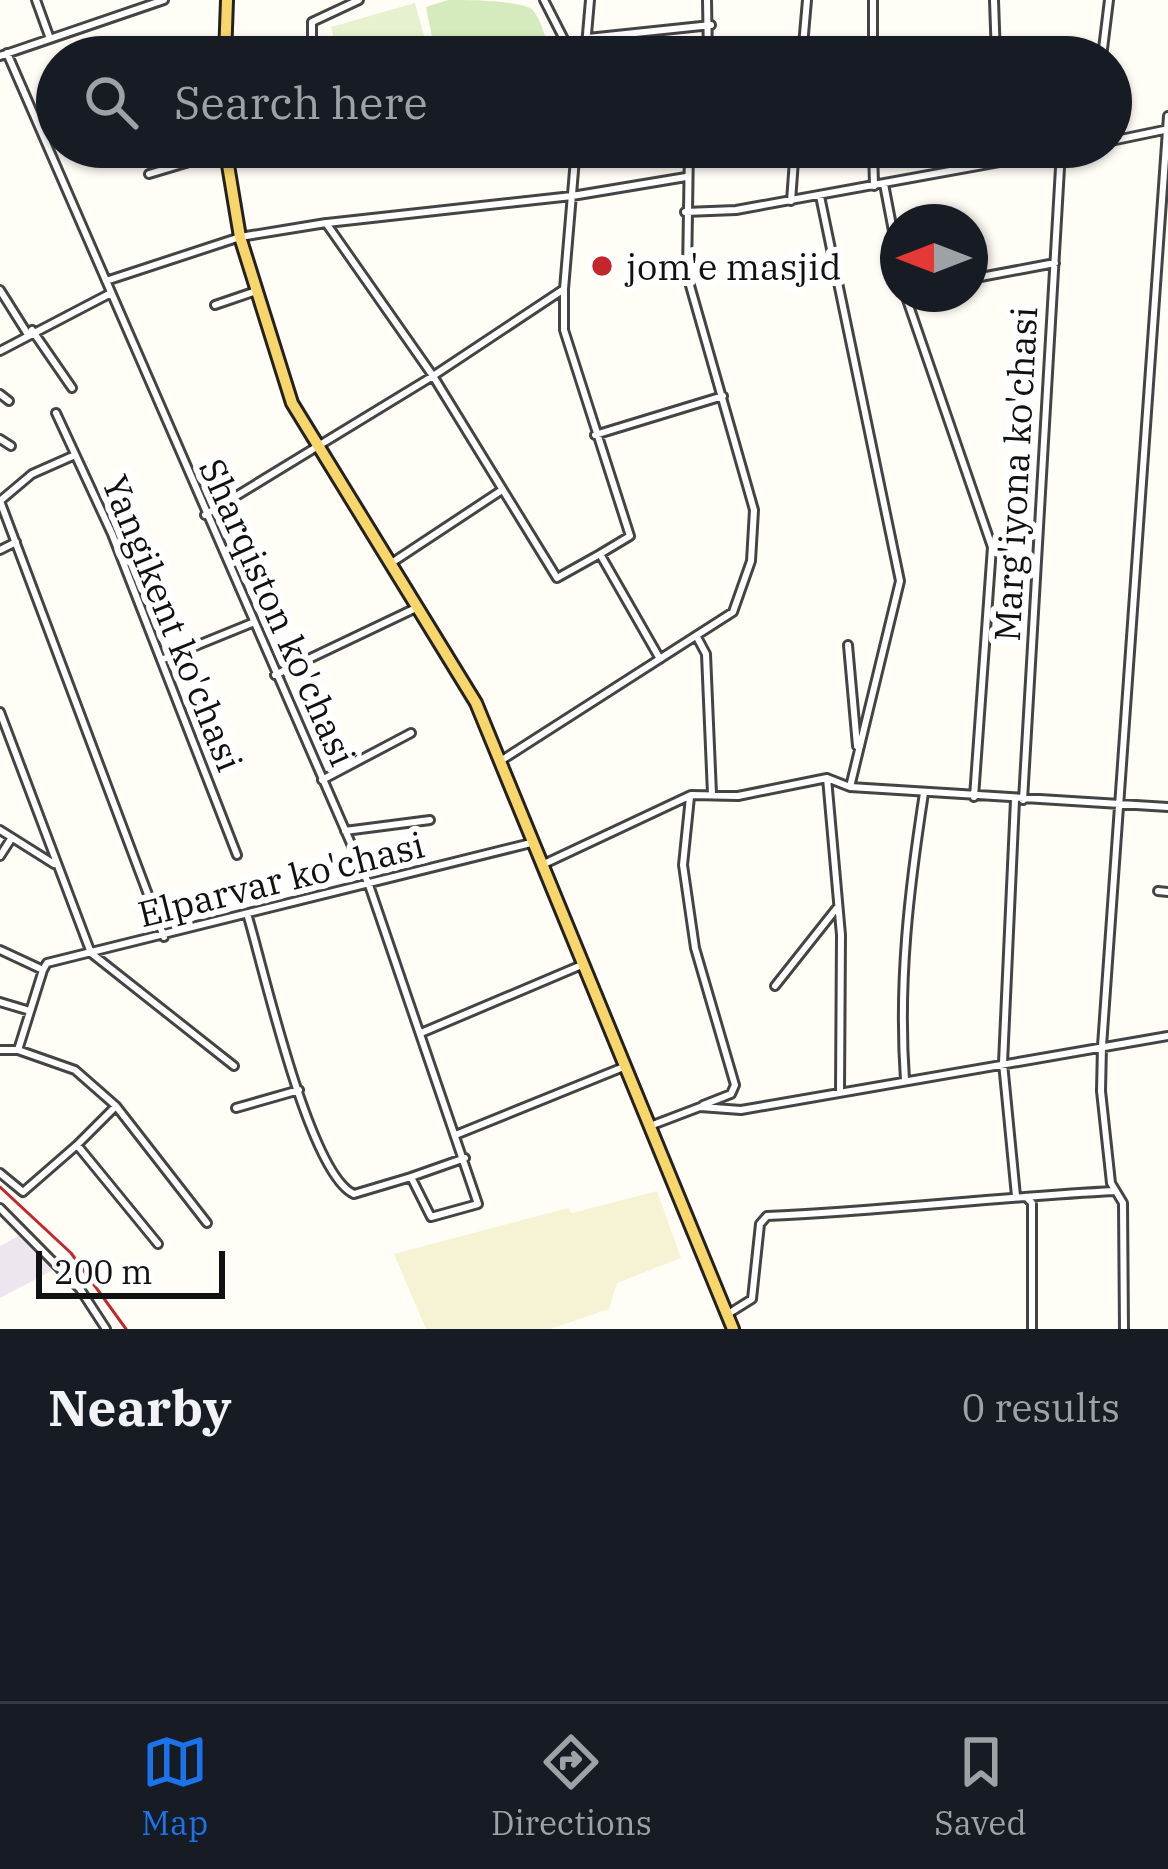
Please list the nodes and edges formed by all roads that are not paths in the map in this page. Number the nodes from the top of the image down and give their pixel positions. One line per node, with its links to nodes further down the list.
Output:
1 (36, 0): 13 (street)
2 (164, 0): 13 (street)
3 (227, 0): 14 (main road)
4 (359, 0): 15 (street)
5 (544, 0): 16 (street)
6 (590, 0): 17 (street)
7 (707, 0): 12 (street)
8 (807, 0): 20 (street)
9 (873, 0): 21 (street)
10 (994, 0): 22 (street)
11 (1109, 0): 23 (street)
12 (711, 25): 18 (street); 19 (street)
13 (49, 36)
14 (225, 36)
15 (311, 36)
16 (562, 36)
17 (588, 36)
18 (607, 36)
19 (710, 36)
20 (804, 36)
21 (873, 36)
22 (995, 36)
23 (1105, 36)
24 (36, 41): 25 (street)
25 (4, 55): 27 (street, Sharqiston ko'chasi)
26 (1168, 116): 28 (street)
27 (36, 126)
28 (1167, 130): 29 (street); 30 (street)
29 (1132, 137)
30 (1167, 140): 99 (street)
31 (55, 168): 53 (street, Sharqiston ko'chasi)
32 (167, 168): 40 (street)
33 (228, 168): 50 (main road)
34 (574, 168): 44 (street)
35 (687, 168): 41 (street)
36 (793, 168): 46 (street)
37 (874, 168): 43 (street)
38 (962, 168): 42 (street)
39 (1060, 168): 51 (street, Marg'iyona ko'chasi)
40 (149, 174)
41 (686, 177): 44 (street); 48 (street)
42 (884, 184): 43 (street); 47 (street)
43 (874, 186): 45 (street)
44 (572, 196): 49 (street); 54 (street)
45 (820, 196): 46 (street); 89 (street)
46 (791, 201): 48 (street)
47 (888, 204)
48 (685, 212): 65 (street)
49 (326, 223): 50 (street); 62 (street)
50 (240, 237): 53 (street); 56 (main road)
51 (1055, 263): 52 (street); 98 (street, Marg'iyona ko'chasi)
52 (988, 276)
53 (106, 281): 57 (street, Sharqiston ko'chasi)
54 (565, 289): 62 (street); 68 (street)
55 (0, 290): 60 (street)
56 (256, 291): 58 (street); 71 (main road)
57 (111, 293): 60 (street); 75 (street, Sharqiston ko'chasi)
58 (215, 305)
59 (911, 312): 97 (street)
60 (29, 332): 61 (street); 63 (street)
61 (0, 351)
62 (433, 376): 71 (street); 73 (street)
63 (73, 388)
64 (0, 394): 66 (street)
65 (722, 396): 68 (street); 82 (street)
66 (9, 401)
67 (56, 413): 72 (street, Yangikent ko'chasi)
68 (596, 435): 78 (street)
69 (0, 439): 70 (street)
70 (11, 446)
71 (319, 449): 75 (street); 79 (main road)
72 (76, 455): 74 (street); 85 (street, Yangikent ko'chasi)
73 (502, 490): 78 (street); 79 (street)
74 (0, 501): 76 (street)
75 (205, 515): 81 (street, Sharqiston ko'chasi)
76 (16, 542): 77 (street); 113 (street)
77 (0, 550)
78 (600, 554): 84 (street)
79 (393, 562): 80 (main road)
80 (420, 607): 86 (street); 90 (main road)
81 (252, 623): 85 (street); 86 (street, Sharqiston ko'chasi)
82 (698, 639): 84 (street); 95 (street)
83 (848, 645): 89 (street)
84 (660, 659): 90 (street)
85 (160, 661): 106 (street, Yangikent ko'chasi)
86 (275, 675): 92 (street, Sharqiston ko'chasi)
87 (0, 712): 109 (street)
88 (411, 733): 92 (street)
89 (858, 756): 93 (street)
90 (500, 760): 105 (main road)
91 (827, 778): 93 (street); 95 (street); 111 (street)
92 (322, 780): 103 (street, Sharqiston ko'chasi)
93 (850, 788): 94 (street)
94 (924, 793): 97 (street); 129 (street)
95 (712, 794): 96 (street)
96 (691, 795): 108 (street); 133 (street)
97 (974, 797): 98 (street)
98 (1019, 800): 99 (street); 126 (street, Marg'iyona ko'chasi)
99 (1120, 804): 100 (street); 123 (street)
100 (1168, 807)
101 (430, 820): 103 (street)
102 (0, 830): 104 (street)
103 (345, 831): 110 (street, Sharqiston ko'chasi)
104 (11, 838): 107 (street); 109 (street)
105 (535, 842): 108 (main road); 110 (street, Elparvar ko'chasi)
106 (237, 855)
107 (0, 856)
108 (544, 864): 116 (main road)
109 (57, 866): 115 (street)
110 (369, 885): 112 (street, Elparvar ko'chasi); 121 (street, Sharqiston ko'chasi)
111 (838, 907): 118 (street); 131 (street)
112 (248, 916): 113 (street, Elparvar ko'chasi); 130 (street)
113 (164, 937): 115 (street, Elparvar ko'chasi)
114 (0, 950): 117 (street)
115 (91, 953): 117 (street, Elparvar ko'chasi); 127 (street)
116 (584, 964): 121 (street); 128 (main road)
117 (43, 970): 120 (street)
118 (775, 986)
119 (0, 1002): 120 (street)
120 (30, 1011): 124 (street)
121 (422, 1033): 136 (street, Sharqiston ko'chasi)
122 (1168, 1036): 123 (street)
123 (1102, 1046): 126 (street); 141 (street)
124 (18, 1050): 125 (street); 132 (street)
125 (0, 1051)
126 (1003, 1063): 129 (street); 142 (street, Marg'iyona ko'chasi)
127 (234, 1066)
128 (626, 1066): 135 (main road); 136 (street)
129 (905, 1080): 131 (street)
130 (299, 1090): 134 (street); 140 (street)
131 (840, 1093): 133 (street)
132 (116, 1106): 137 (street); 144 (street)
133 (700, 1107): 135 (street)
134 (236, 1108)
135 (650, 1126): 146 (main road)
136 (458, 1134): 138 (street, Sharqiston ko'chasi)
137 (77, 1145): 139 (street); 145 (street)
138 (466, 1158): 140 (street); 140 (street, Sharqiston ko'chasi)
139 (0, 1173)
140 (411, 1177)
141 (1114, 1191): 142 (street); 150 (street)
142 (1020, 1196): 146 (street); 149 (street, Marg'iyona ko'chasi)
143 (0, 1208): 147 (street)
144 (207, 1222)
145 (158, 1244)
146 (728, 1314): 148 (main road)
147 (105, 1328)
148 (733, 1329)
149 (1033, 1329)
150 (1124, 1329)

